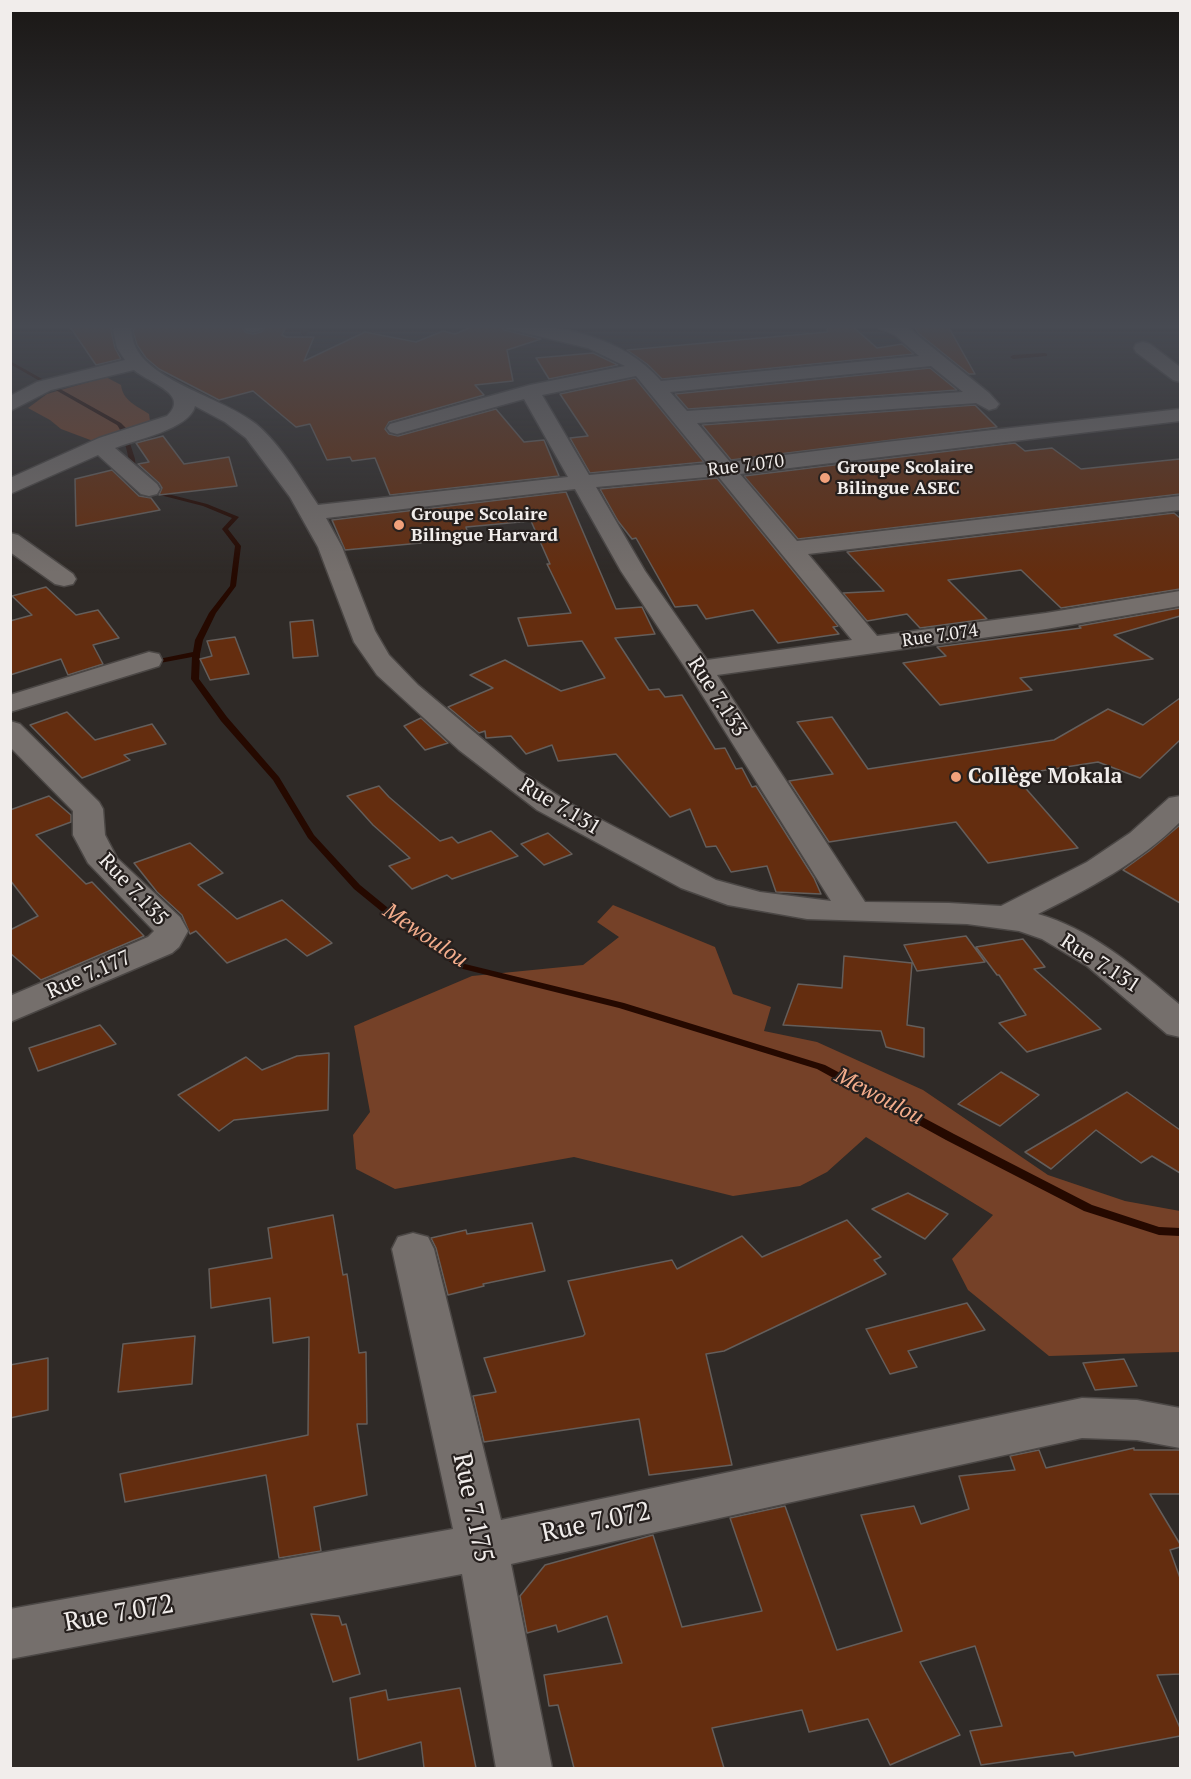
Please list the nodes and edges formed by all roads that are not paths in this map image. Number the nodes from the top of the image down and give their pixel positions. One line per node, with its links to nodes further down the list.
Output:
1 (185, 407): 12 (street)
2 (215, 407): 18 (street, Rue 7.131)
3 (473, 407): 10 (street)
4 (540, 407): 14 (street, Rue 7.133)
5 (673, 407): 9 (street)
6 (839, 407): 9 (street)
7 (993, 407): 11 (street)
8 (1180, 415): 11 (street, Rue 7.070)
9 (682, 418): 13 (street)
10 (397, 428)
11 (1022, 433): 13 (street, Rue 7.070)
12 (100, 446): 15 (street); 16 (street)
13 (724, 469): 14 (street, Rue 7.070); 20 (street)
14 (580, 482): 18 (street, Rue 7.070); 25 (street, Rue 7.133)
15 (10, 487)
16 (149, 489)
17 (1180, 503): 20 (street)
18 (310, 513): 29 (street, Rue 7.131)
19 (10, 540): 21 (street)
20 (791, 549): 23 (street)
21 (64, 579)
22 (1180, 599): 23 (street, Rue 7.074)
23 (870, 645): 25 (street, Rue 7.074)
24 (149, 660): 26 (street)
25 (700, 669): 29 (street, Rue 7.133)
26 (10, 704)
27 (10, 730): 31 (street, Rue 7.135)
28 (1180, 805): 30 (street)
29 (855, 912): 30 (street, Rue 7.131)
30 (1006, 917): 33 (street, Rue 7.131)
31 (167, 939): 32 (street, Rue 7.177)
32 (10, 1010)
33 (1180, 1025)
34 (413, 1249): 36 (street, Rue 7.175)
35 (1180, 1428): 36 (street, Rue 7.072)
36 (482, 1547): 37 (street, Rue 7.072); 38 (street, Rue 7.175)
37 (10, 1634)
38 (524, 1768)

